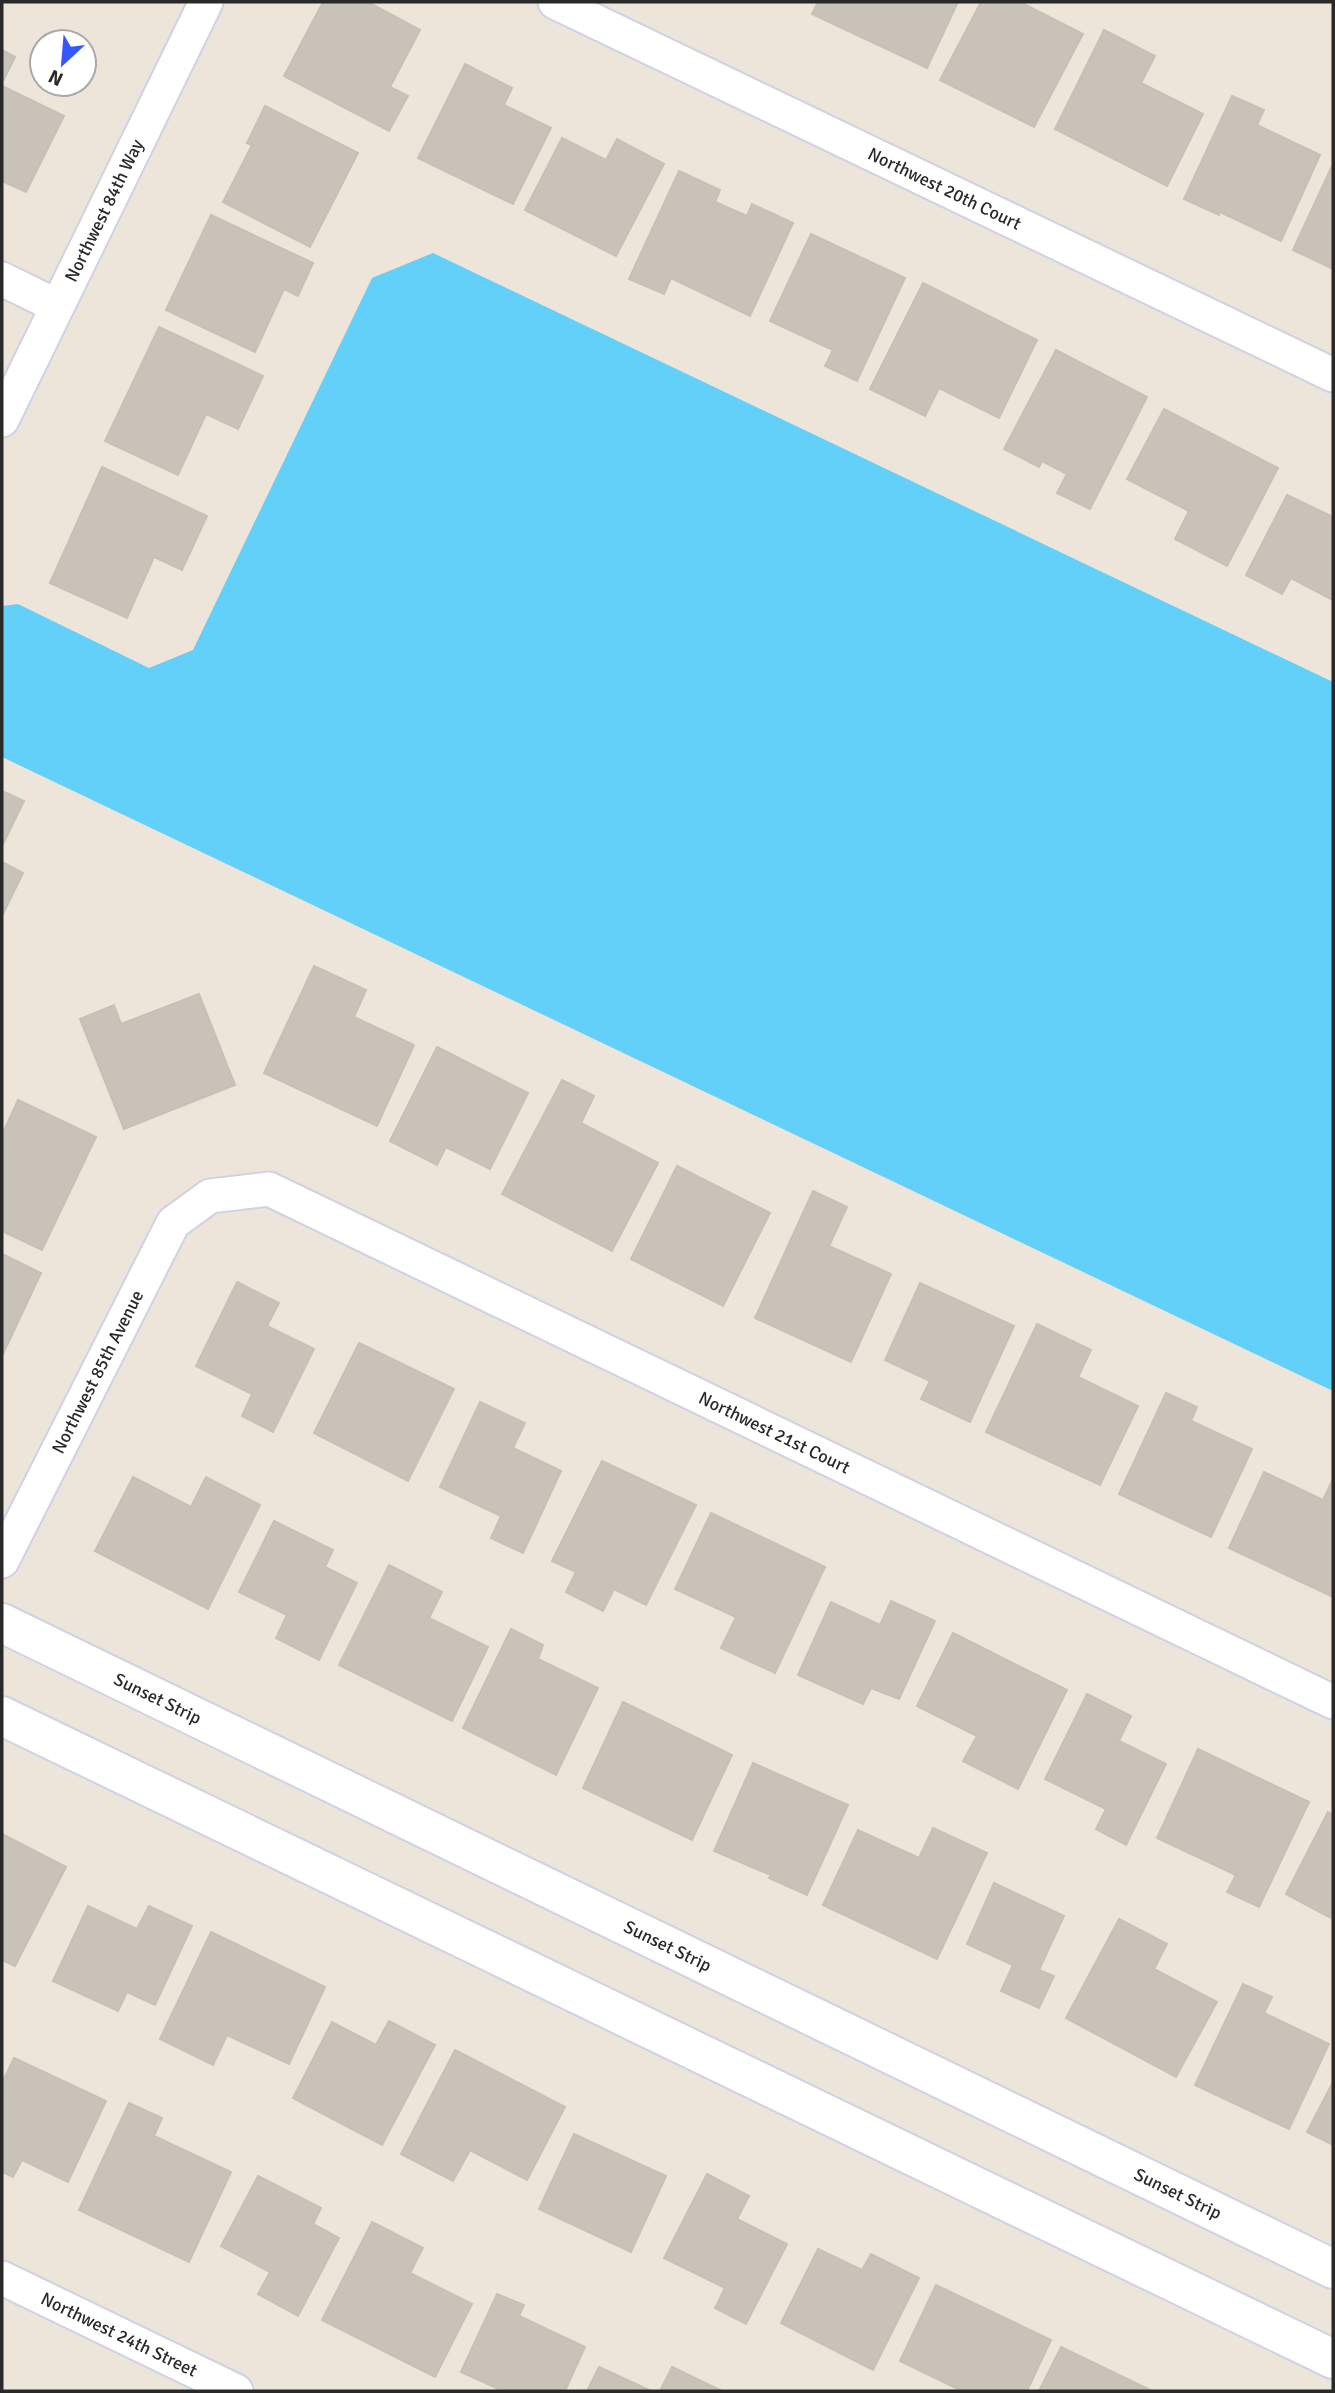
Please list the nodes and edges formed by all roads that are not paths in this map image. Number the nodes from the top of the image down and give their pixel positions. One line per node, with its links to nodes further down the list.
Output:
1 (206, 2): 4 (street, Northwest 84th Way)
2 (555, 2): 5 (street, Northwest 20th Court)
3 (2, 279): 4 (street)
4 (57, 306): 6 (street, Northwest 84th Way)
5 (1333, 375)
6 (2, 420)
7 (210, 1196): 8 (street, Northwest 85th Avenue); 10 (street, Northwest 21st Court)
8 (2, 1561)
9 (2, 1623): 12 (street, Sunset Strip)
10 (1333, 1702)
11 (2, 1716): 14 (street)
12 (1333, 2269)
13 (2, 2278): 15 (street, Northwest 24th Street)
14 (1333, 2359)
15 (236, 2391)

